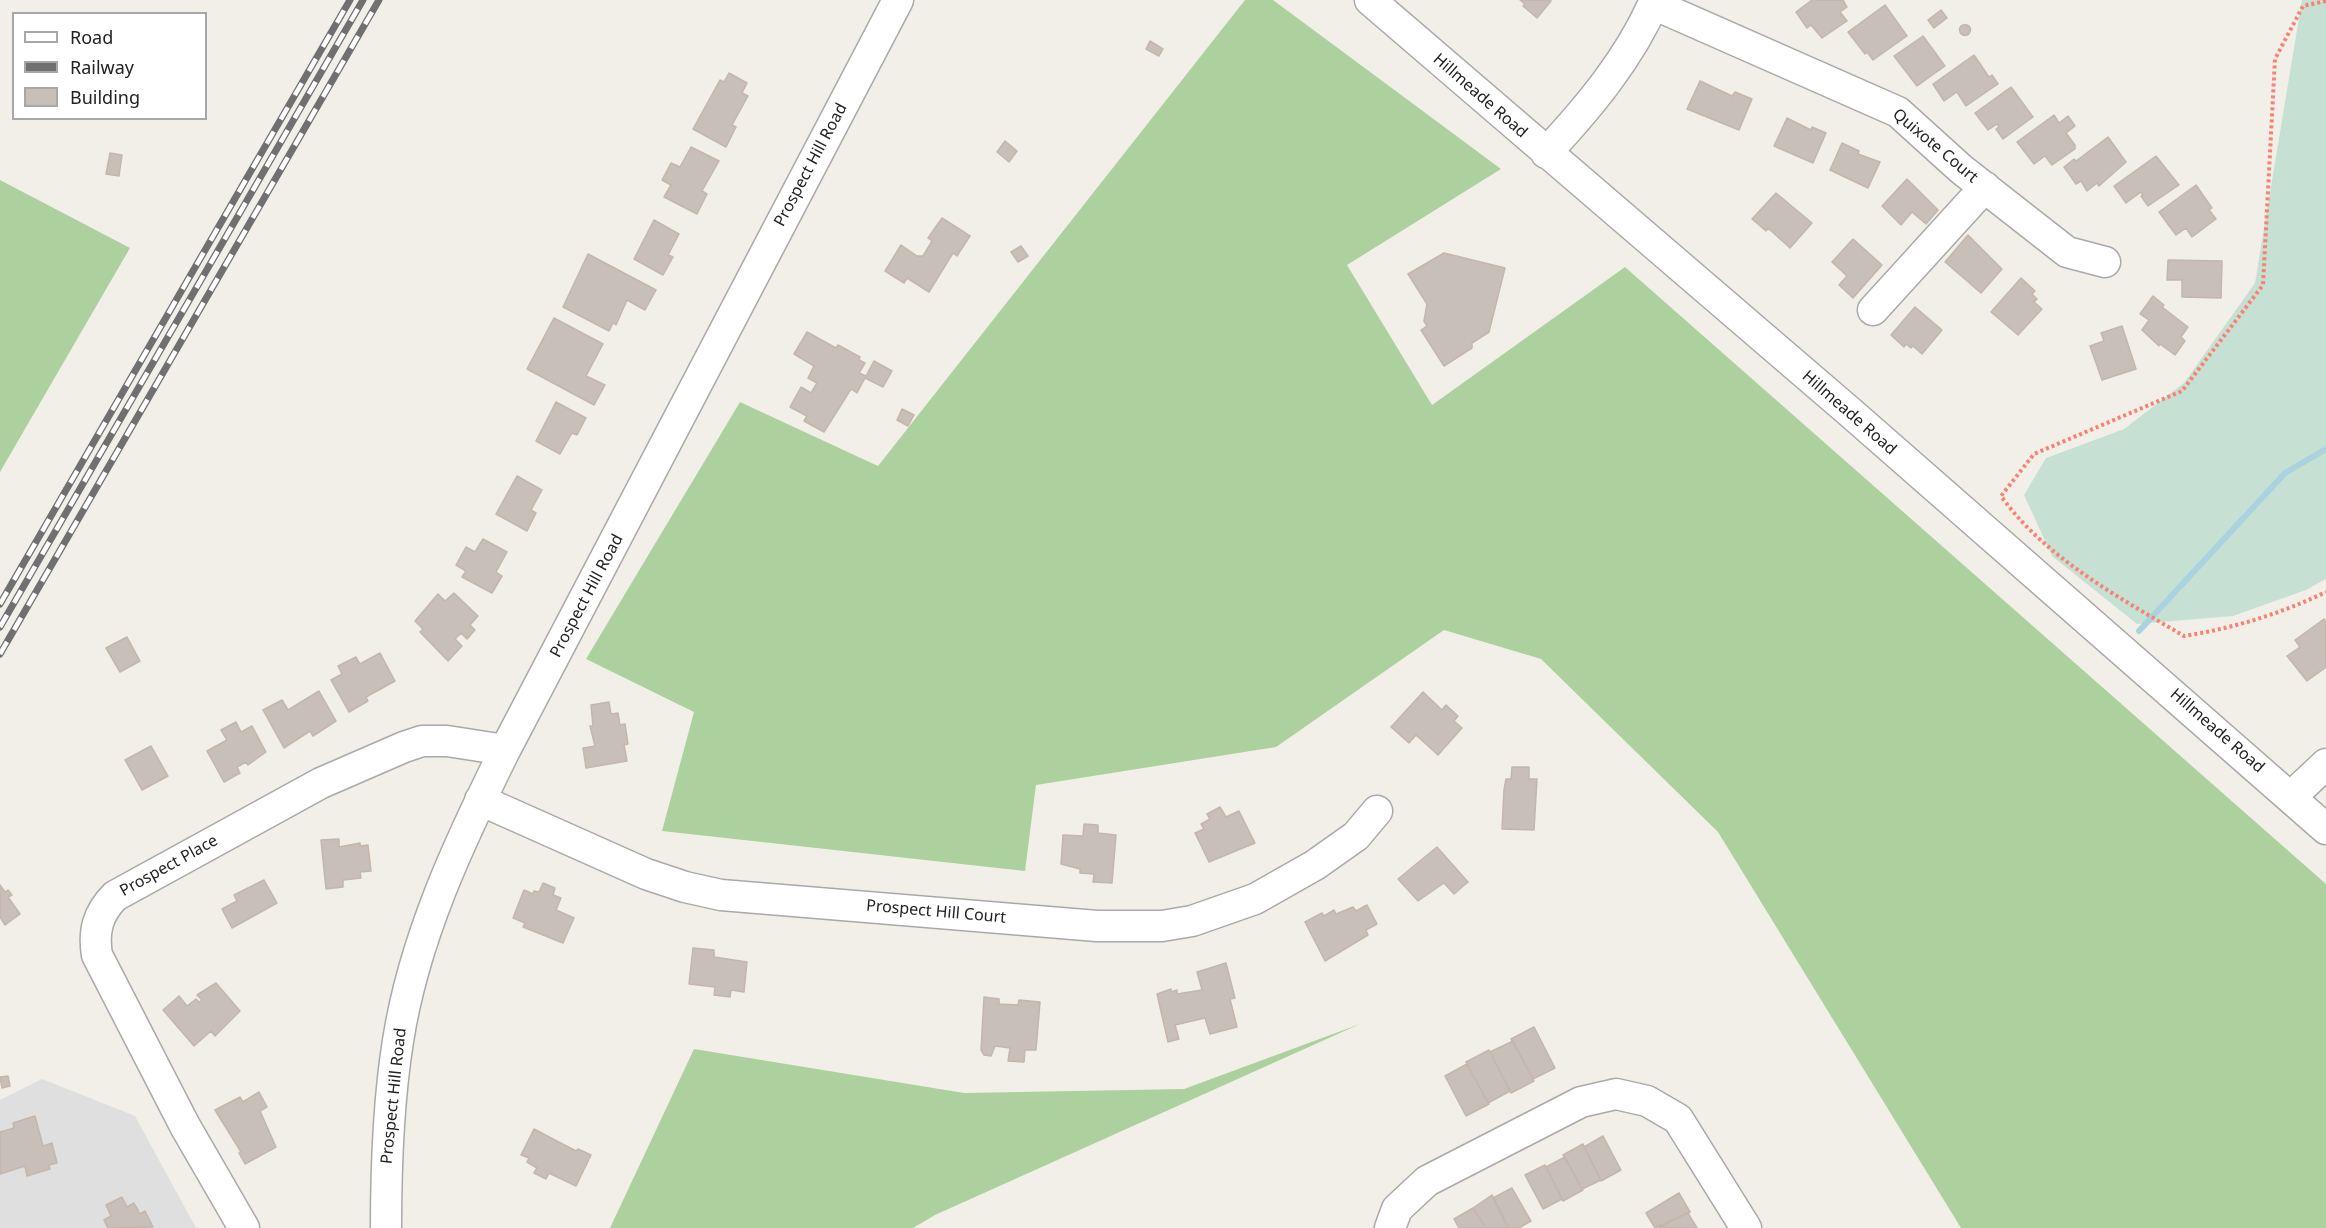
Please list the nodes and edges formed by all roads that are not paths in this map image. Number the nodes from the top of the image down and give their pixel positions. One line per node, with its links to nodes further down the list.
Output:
1 (898, 0): 8 (street, Prospect Hill Road)
2 (1370, 0): 4 (street, Hillmeade Road)
3 (1654, 2): 4 (street); 5 (street, Quixote Court)
4 (1546, 153): 10 (street, Hillmeade Road)
5 (1985, 187): 6 (street, Quixote Court); 7 (street)
6 (2105, 262)
7 (1873, 310)
8 (505, 750): 11 (street, Prospect Hill Road); 14 (street, Prospect Place)
9 (2326, 764): 10 (street)
10 (2292, 796): 13 (street, Hillmeade Road)
11 (480, 800): 12 (street, Prospect Hill Court); 15 (street, Prospect Hill Road)
12 (1377, 812)
13 (2326, 828)
14 (244, 1228)
15 (386, 1228)
16 (1390, 1228): 17 (street)
17 (1746, 1228)

